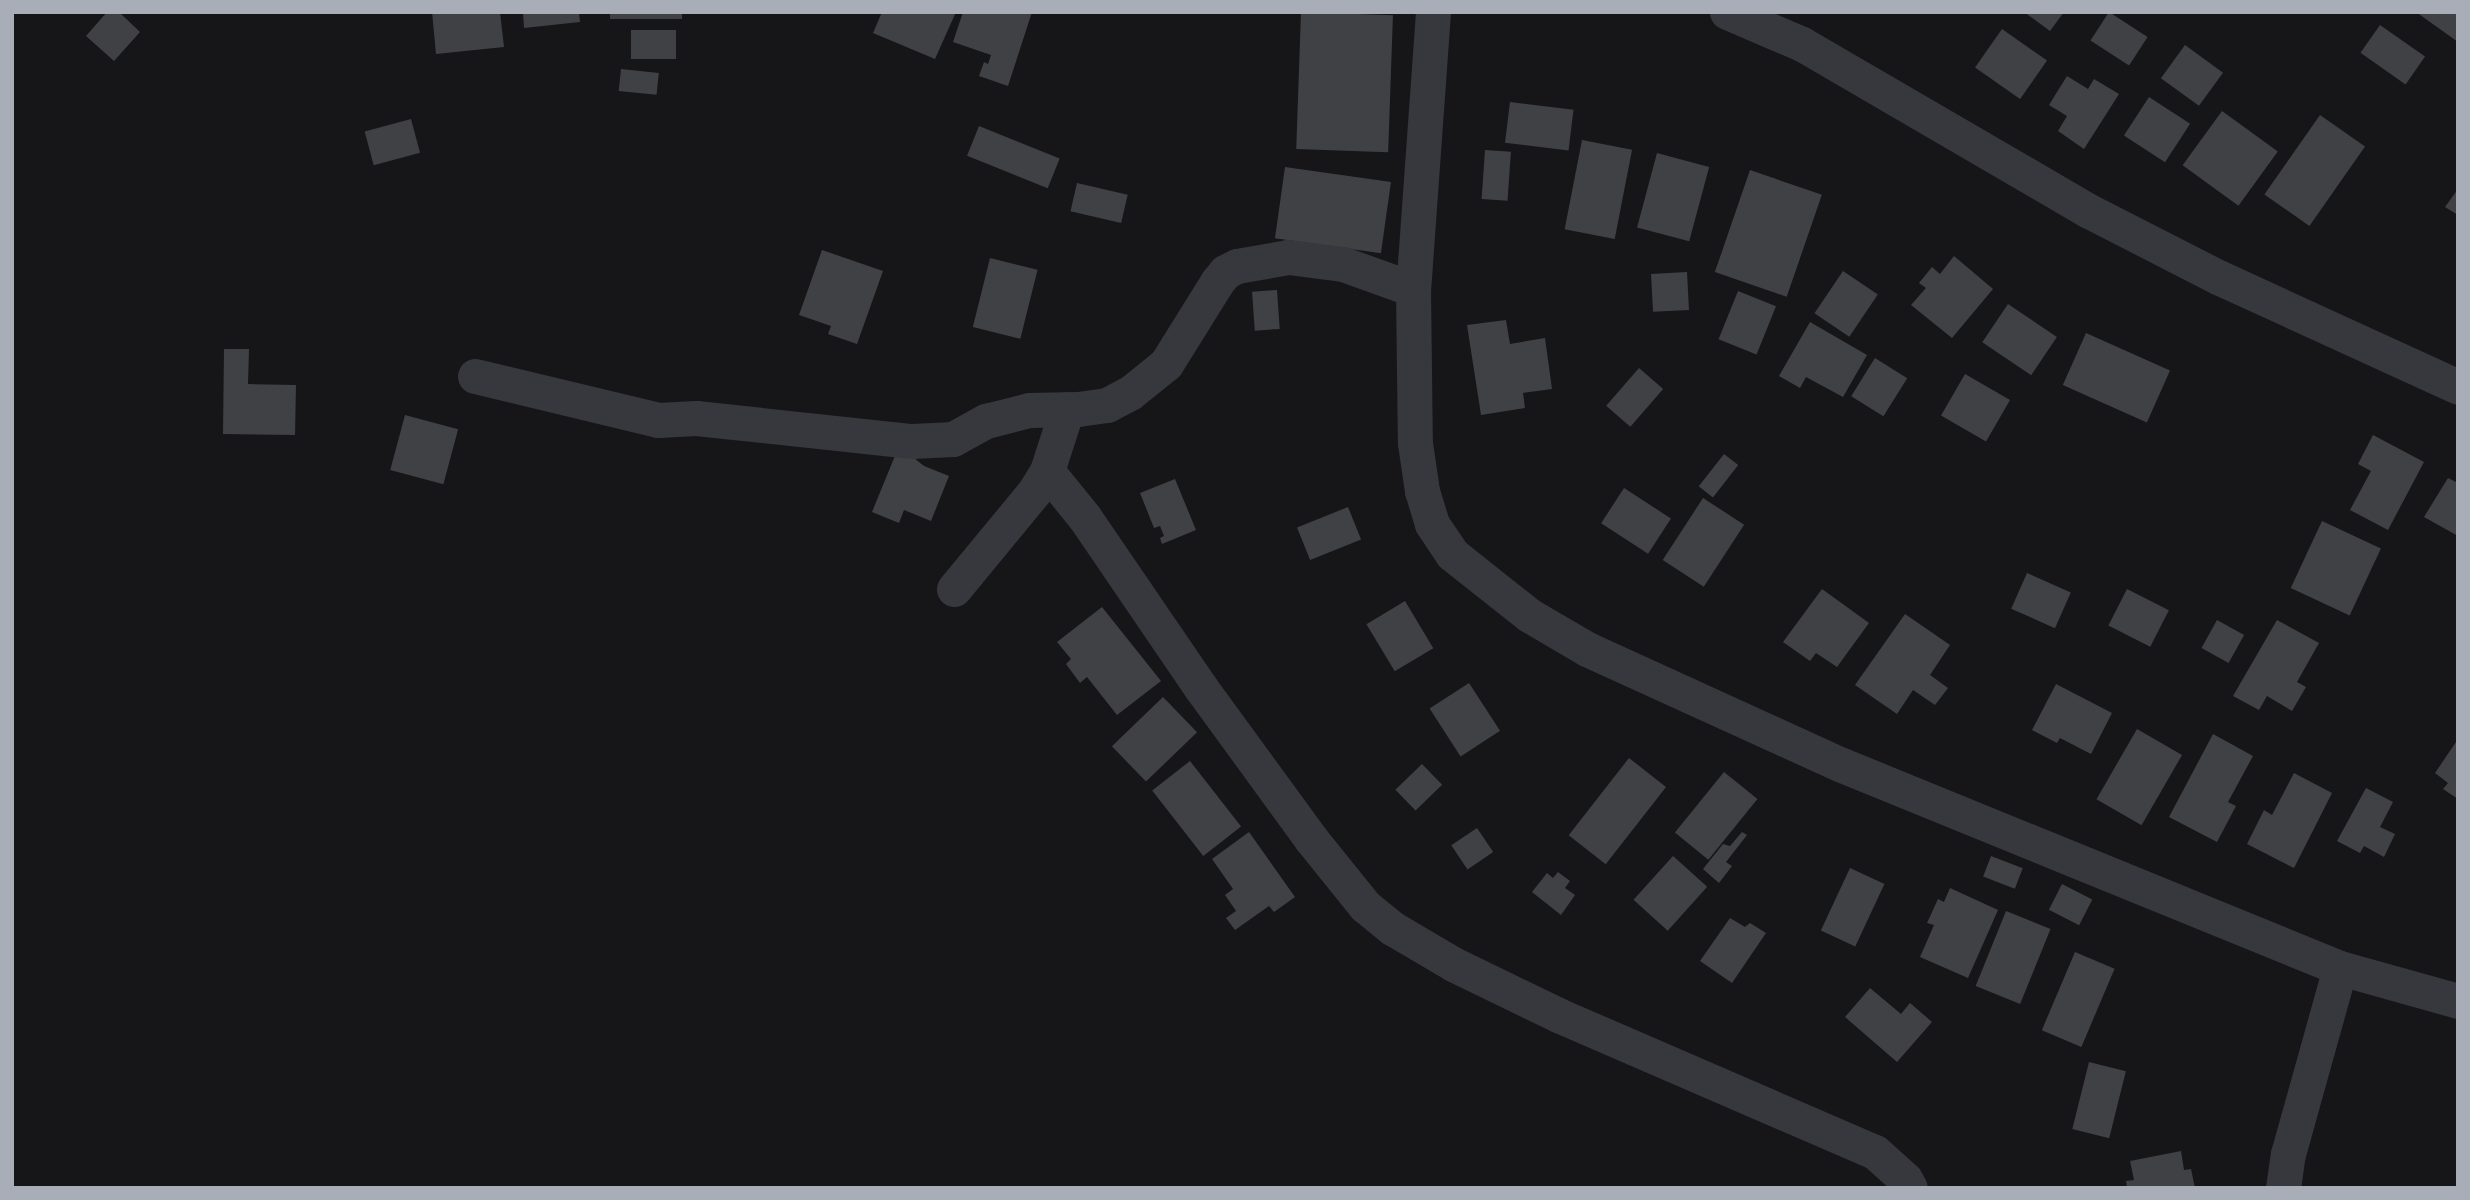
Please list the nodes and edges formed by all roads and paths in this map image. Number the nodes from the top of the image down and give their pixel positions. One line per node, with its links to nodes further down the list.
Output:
1 (1433, 12): 3 (street)
2 (1727, 12): 5 (street)
3 (1413, 289): 6 (street); 9 (street)
4 (475, 376): 6 (street)
5 (2458, 387)
6 (1067, 409): 7 (street)
7 (1046, 471): 8 (street); 11 (street)
8 (954, 589)
9 (2340, 968): 10 (street); 12 (street)
10 (2458, 1001)
11 (1910, 1188)
12 (2283, 1188)

